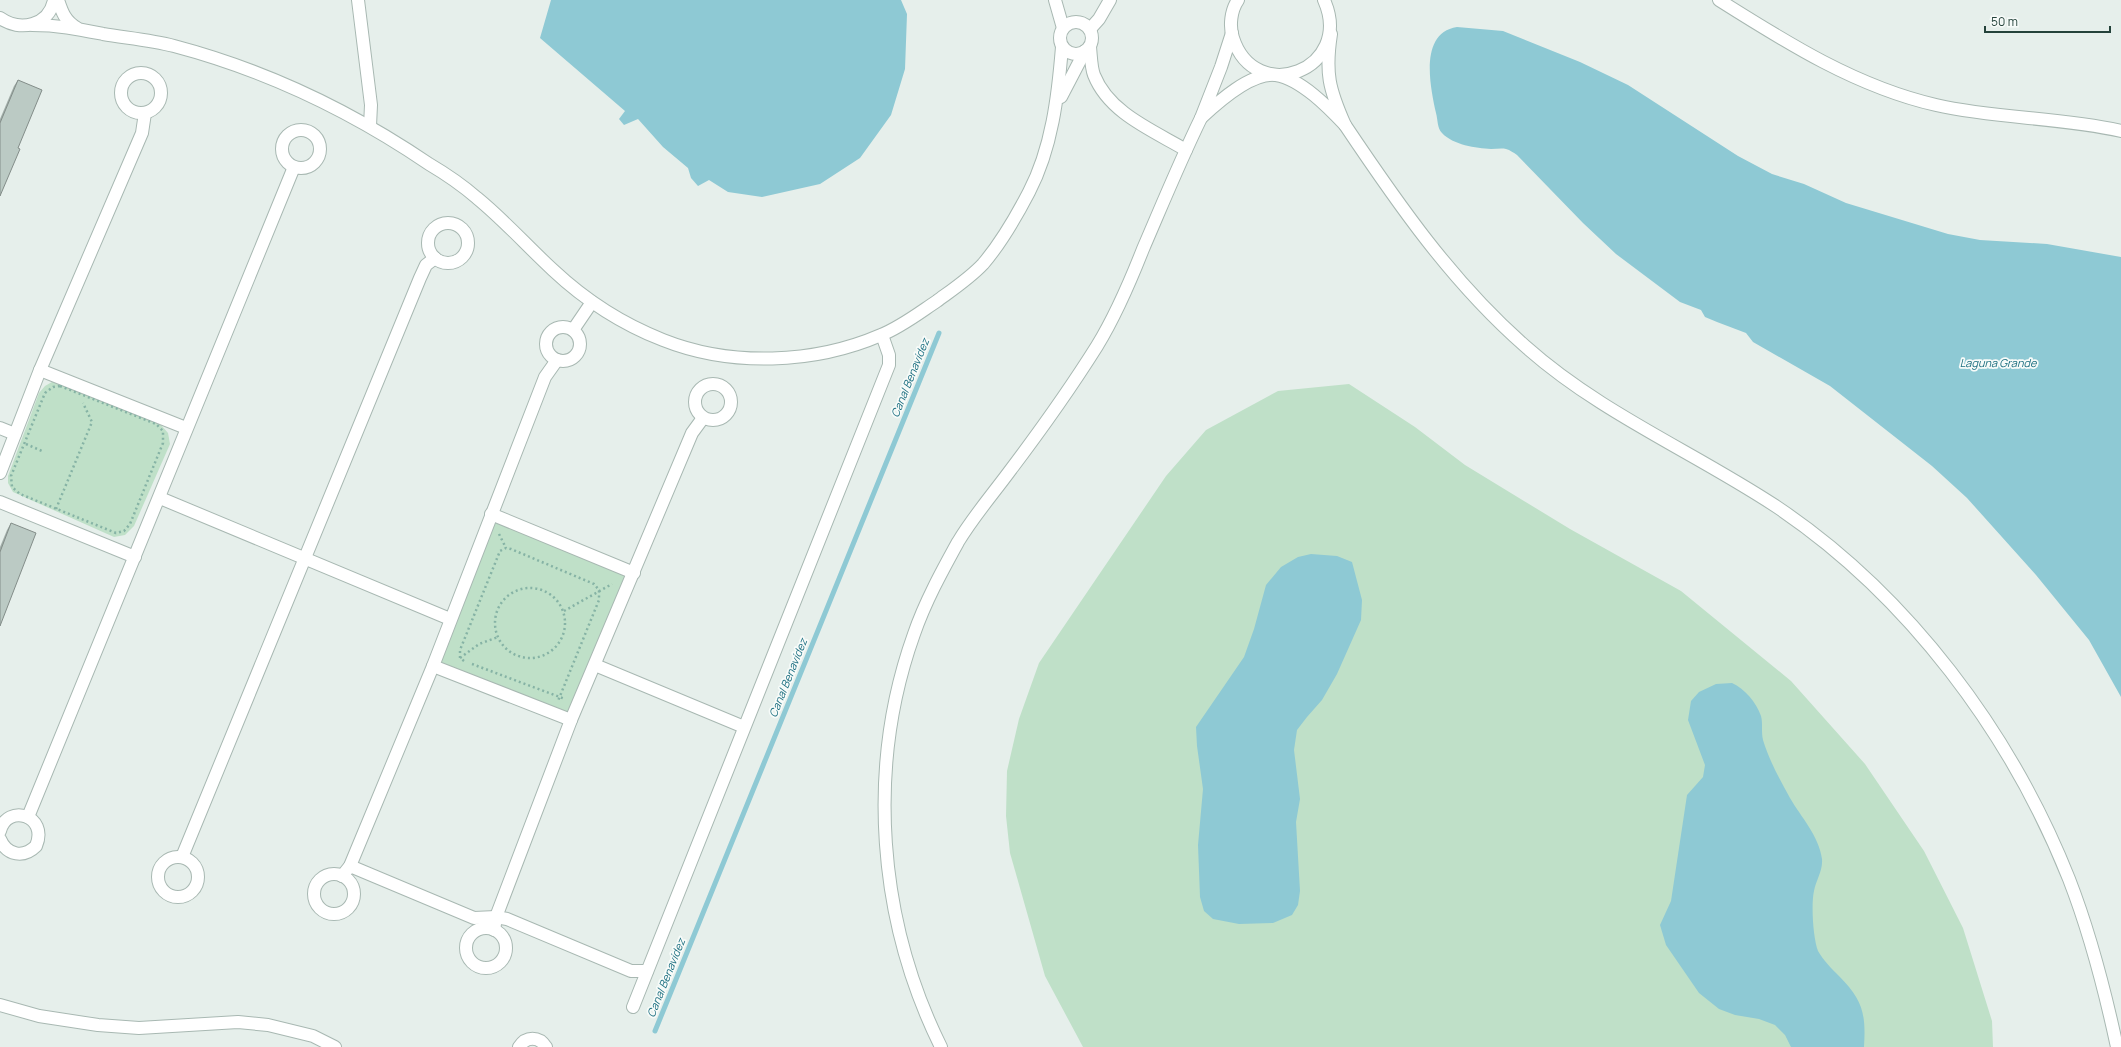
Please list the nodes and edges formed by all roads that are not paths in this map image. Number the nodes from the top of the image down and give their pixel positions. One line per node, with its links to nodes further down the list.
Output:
1 (54, 0): 12 (street)
2 (58, 0): 13 (street)
3 (358, 0): 25 (street)
4 (1055, 0): 14 (street)
5 (1110, 0): 15 (street)
6 (1238, 0): 16 (street)
7 (1324, 0): 17 (street)
8 (1719, 0): 26 (street)
9 (0, 18): 11 (street)
10 (0, 25): 11 (street)
11 (14, 25): 12 (street)
12 (32, 25): 13 (street)
13 (77, 28): 25 (street)
14 (1063, 28): 15 (street); 18 (street)
15 (1090, 29): 19 (street)
16 (1232, 33): 20 (street); 23 (street)
17 (1330, 34): 20 (street); 24 (street)
18 (1062, 47): 19 (street); 21 (street)
19 (1088, 49): 21 (street); 27 (street)
20 (1276, 75): 23 (street); 24 (street)
21 (1056, 107): 32 (street)
22 (145, 113): 34 (street)
23 (1201, 118): 27 (street)
24 (1345, 125): 66 (street)
25 (370, 126): 30 (street)
26 (2121, 131)
27 (1186, 150): 65 (street)
28 (294, 167): 37 (street)
29 (435, 258): 44 (street)
30 (592, 302): 31 (street); 32 (street)
31 (572, 330): 33 (street); 33 (street)
32 (882, 335): 50 (street)
33 (557, 360): 42 (street)
34 (40, 370): 37 (street); 38 (street)
35 (703, 418): 45 (street)
36 (0, 428): 38 (street)
37 (186, 428): 40 (street)
38 (15, 434): 39 (street)
39 (0, 473)
40 (160, 498): 43 (street); 44 (street)
41 (0, 502): 43 (street)
42 (491, 514): 45 (street); 46 (street)
43 (135, 557): 51 (street)
44 (304, 558): 46 (street); 54 (street)
45 (634, 573): 47 (street)
46 (450, 619): 48 (street)
47 (595, 665): 49 (street); 50 (street)
48 (433, 666): 49 (street); 55 (street)
49 (571, 720): 57 (street)
50 (744, 727): 59 (street)
51 (28, 817): 52 (street); 53 (street)
52 (0, 831)
53 (0, 839)
54 (182, 858)
55 (350, 866): 56 (street); 57 (street)
56 (342, 876)
57 (496, 917): 58 (street); 59 (street)
58 (494, 930)
59 (647, 971): 61 (street)
60 (0, 1004): 62 (street)
61 (633, 1007)
62 (335, 1047)
63 (520, 1047): 64 (street)
64 (546, 1047)
65 (941, 1047)
66 (2117, 1047)

